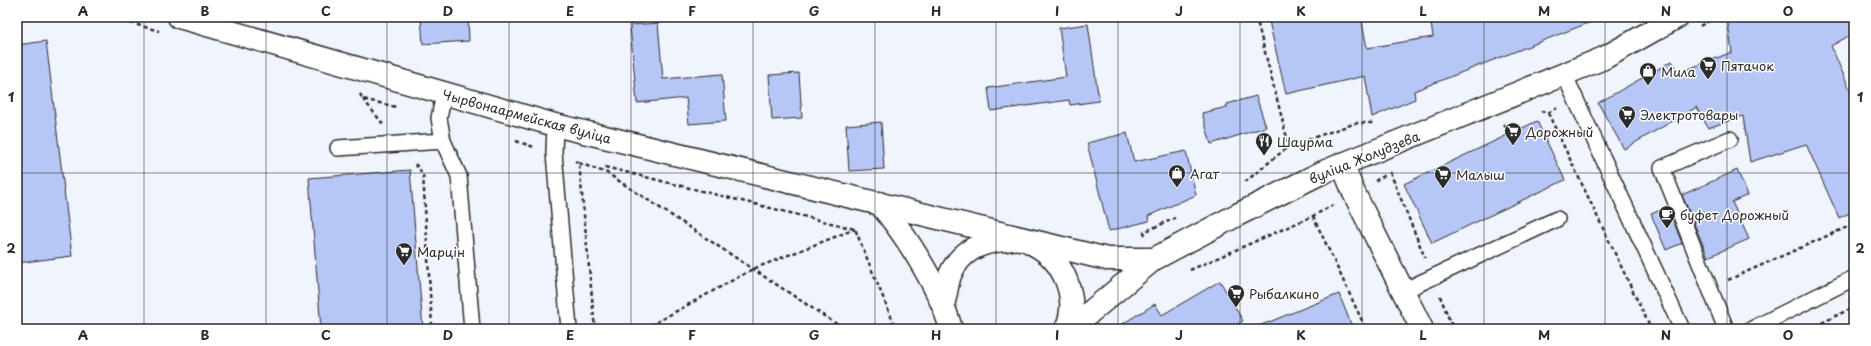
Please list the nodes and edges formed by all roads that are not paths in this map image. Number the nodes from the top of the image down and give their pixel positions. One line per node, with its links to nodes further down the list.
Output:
1 (179, 17): 4 (street, Чырвонаармейская вуліца)
2 (1676, 17): 3 (street, вуліца Жолудзева)
3 (1564, 74): 9 (street, вуліца Жолудзева); 23 (lane)
4 (444, 94): 5 (street, Чырвонаармейская вуліца); 7 (lane)
5 (555, 125): 10 (street, Чырвонаармейская вуліца); 19 (lane)
6 (1730, 139): 24 (lane)
7 (443, 141): 8 (lane); 18 (lane)
8 (338, 148)
9 (1342, 164): 13 (street, вуліца Жолудзева); 15 (street)
10 (878, 203): 12 (street, Чырвонаармейская вуліца); 16 (street)
11 (1557, 219): 15 (lane)
12 (1022, 239): 13 (street); 16 (street); 20 (street)
13 (1154, 259): 21 (street, вуліца Жолудзева)
14 (1854, 278): 25 (lane)
15 (1404, 291): 22 (street)
16 (943, 305): 17 (street)
17 (952, 328)
18 (472, 329)
19 (568, 329)
20 (1066, 329)
21 (1070, 329)
22 (1422, 329)
23 (1682, 329)
24 (1726, 329)
25 (1752, 329)

